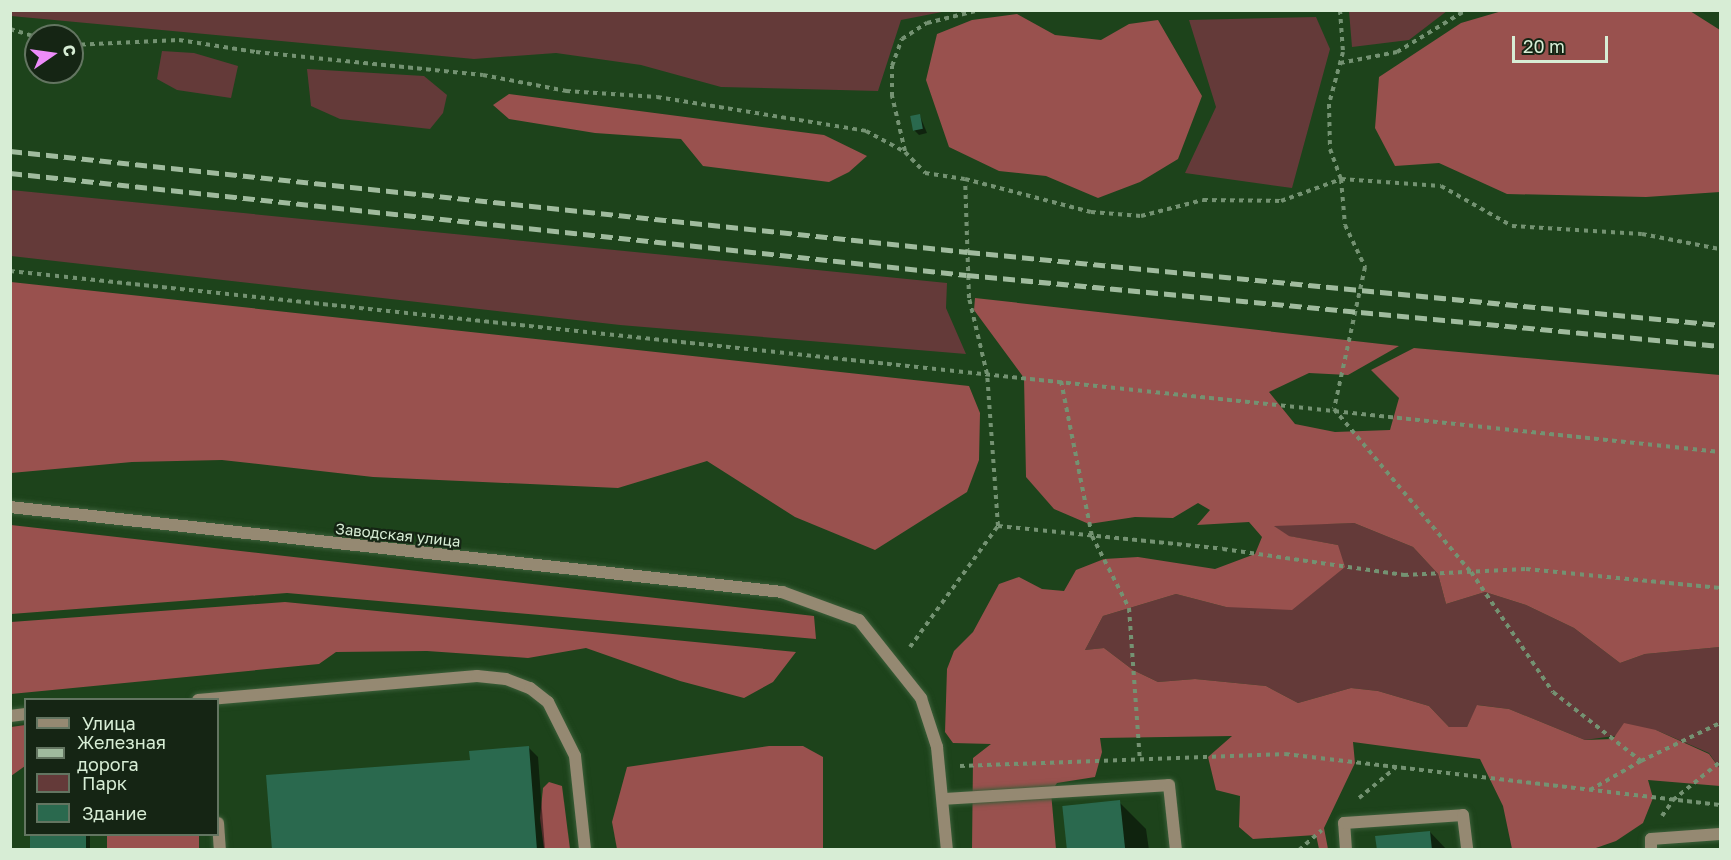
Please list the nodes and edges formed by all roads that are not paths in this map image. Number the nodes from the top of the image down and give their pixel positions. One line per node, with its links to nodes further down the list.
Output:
1 (10, 507): 3 (street, Заводская улица)
2 (216, 698): 5 (street)
3 (943, 799): 6 (street, Заводская улица); 7 (street)
4 (1720, 834): 10 (street)
5 (585, 849)
6 (947, 849)
7 (1176, 849)
8 (1346, 849): 9 (street)
9 (1467, 849)
10 (1652, 849)

